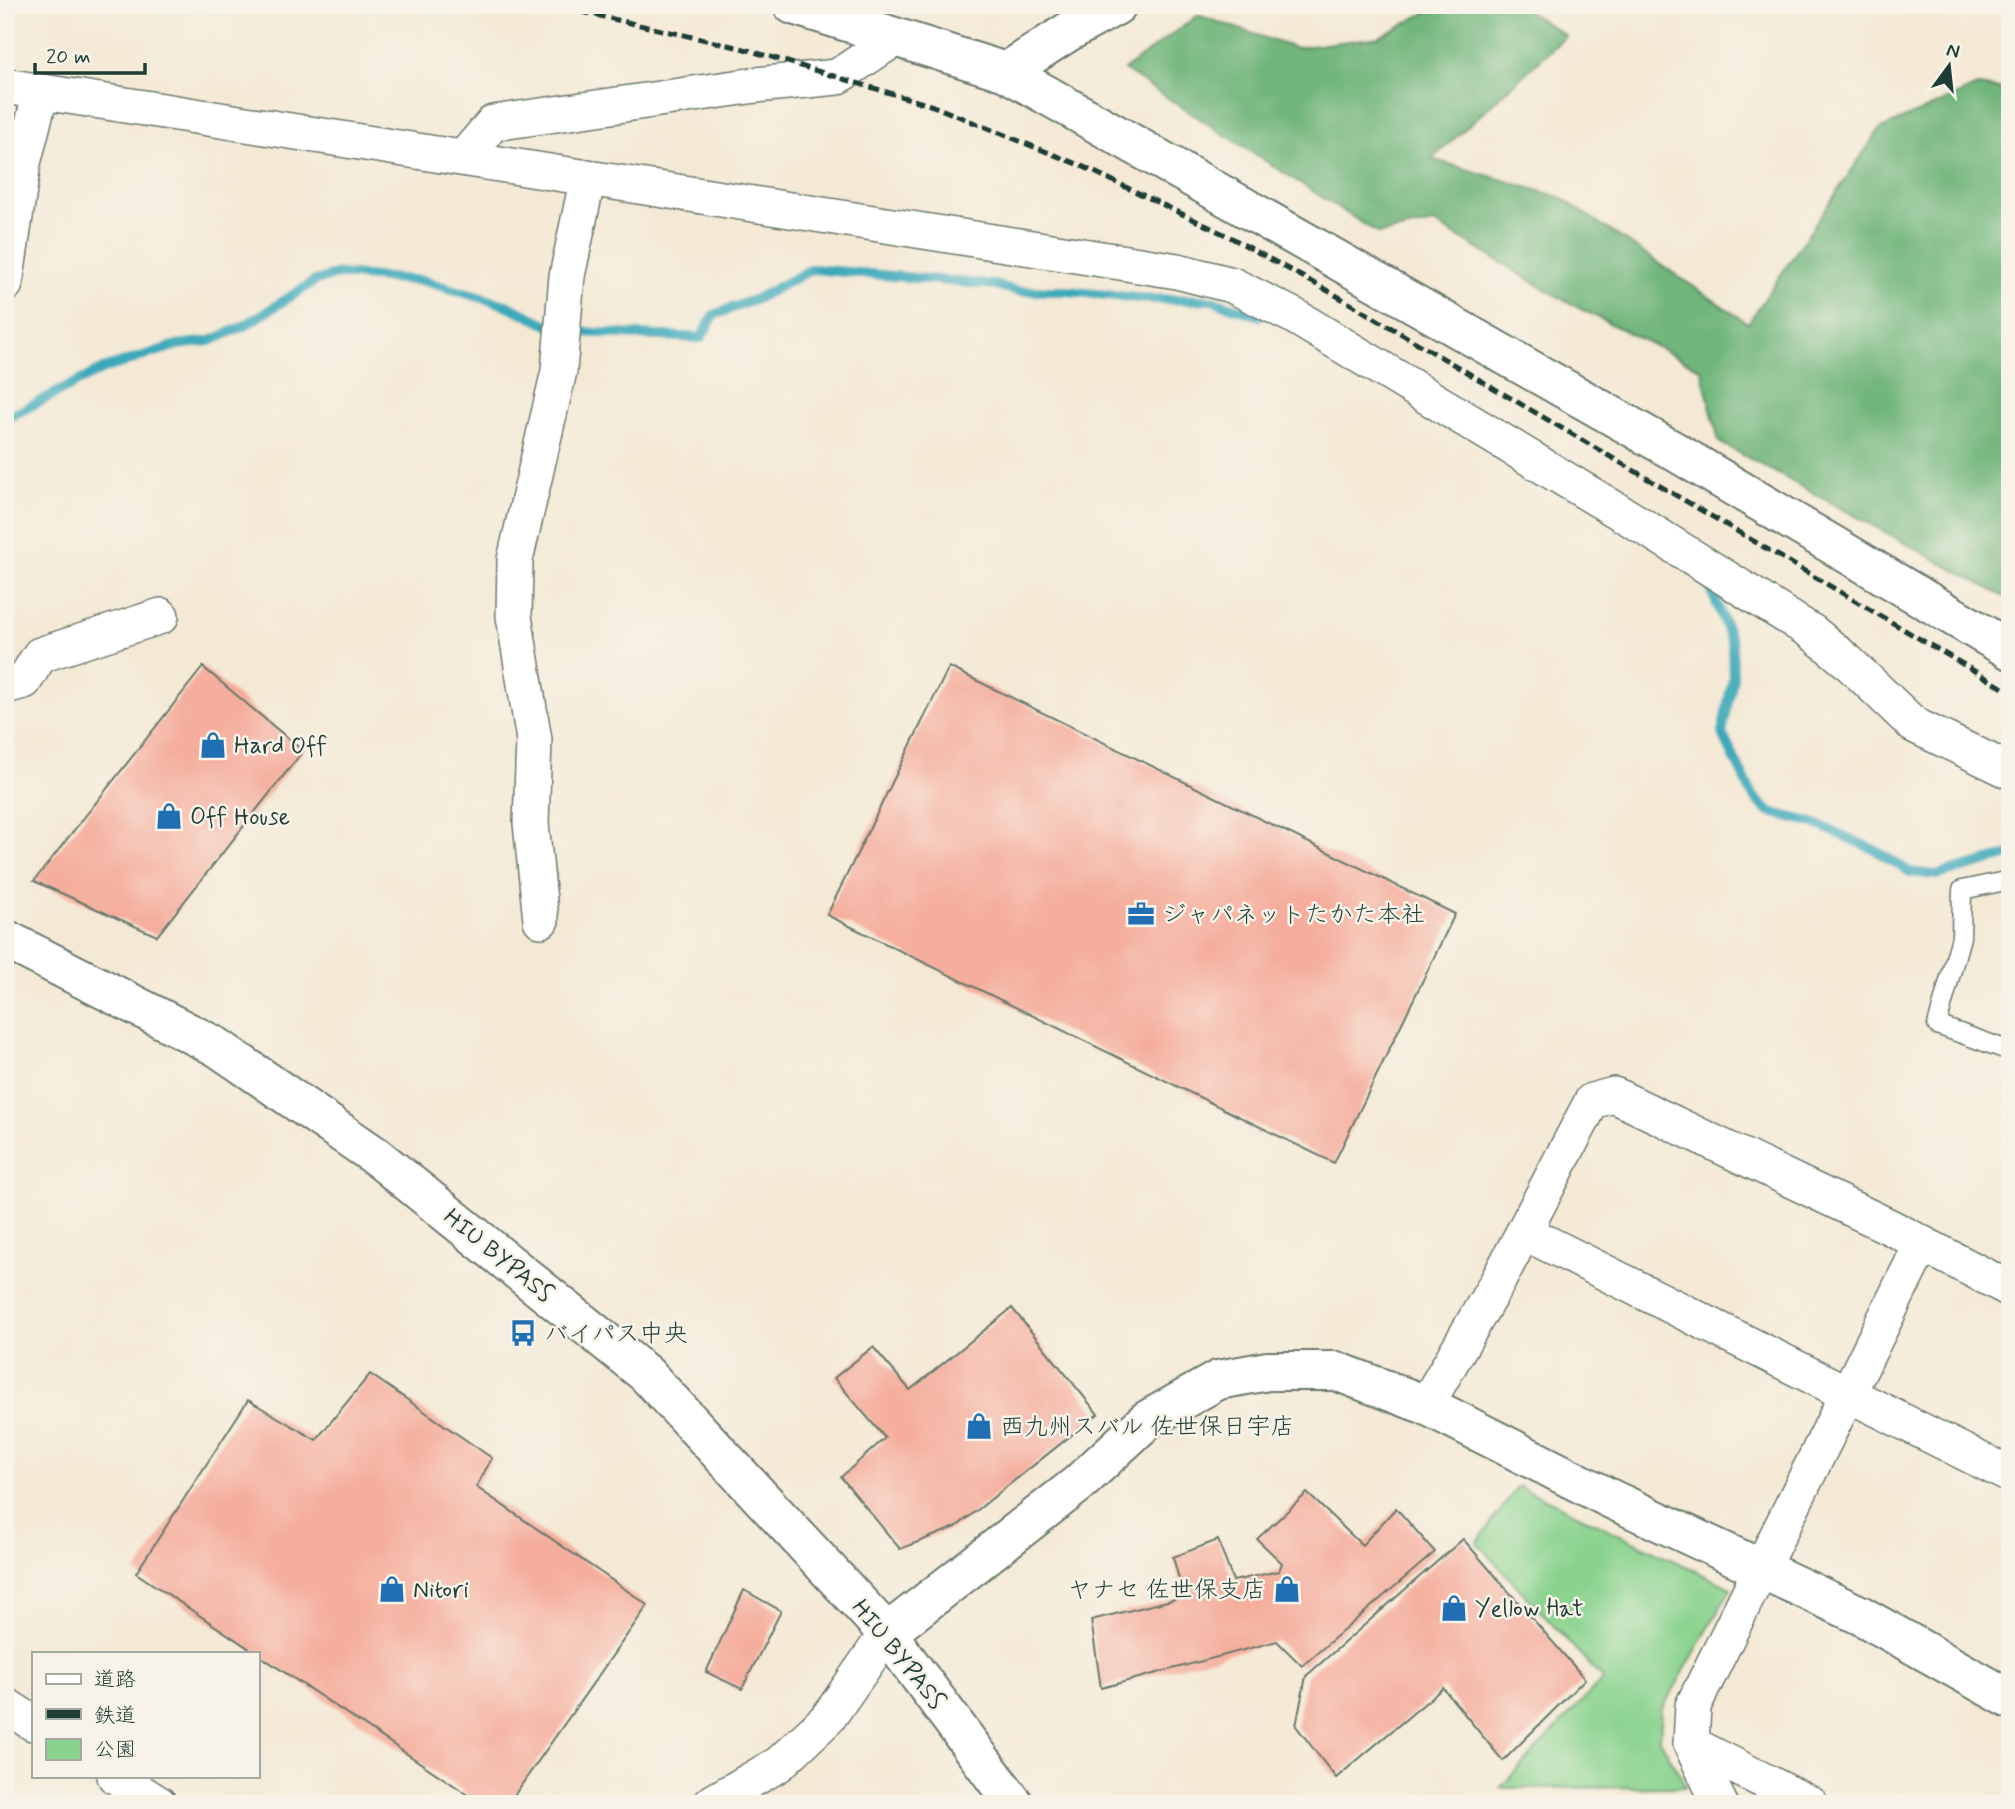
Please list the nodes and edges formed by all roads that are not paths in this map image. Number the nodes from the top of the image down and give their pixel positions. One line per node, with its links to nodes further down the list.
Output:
1 (793, 5): 3 (main road)
2 (1117, 5): 4 (main road)
3 (897, 37): 4 (main road); 7 (street)
4 (1006, 72): 11 (main road)
5 (5, 86): 6 (street)
6 (41, 92): 7 (street); 9 (street)
7 (464, 157): 8 (street)
8 (588, 177): 13 (street); 15 (street)
9 (5, 284)
10 (161, 616): 12 (street)
11 (2010, 650)
12 (5, 686)
13 (2010, 771)
14 (2010, 880): 17 (lane)
15 (541, 920)
16 (5, 939): 25 (main road, HIU BYPASS)
17 (2010, 1051)
18 (1524, 1232): 19 (street); 21 (street); 22 (street)
19 (1922, 1244): 20 (street); 21 (street)
20 (2001, 1275)
21 (1850, 1395): 23 (street); 24 (street)
22 (1426, 1405): 24 (main road); 25 (main road)
23 (2010, 1475)
24 (1759, 1570): 26 (main road); 29 (street)
25 (887, 1633): 32 (street); 33 (main road, HIU BYPASS)
26 (2010, 1699)
27 (5, 1705): 28 (street)
28 (32, 1722)
29 (1691, 1744): 34 (street); 35 (street)
30 (118, 1778): 31 (street)
31 (159, 1804)
32 (710, 1804)
33 (1014, 1804)
34 (1720, 1804)
35 (1810, 1804)

